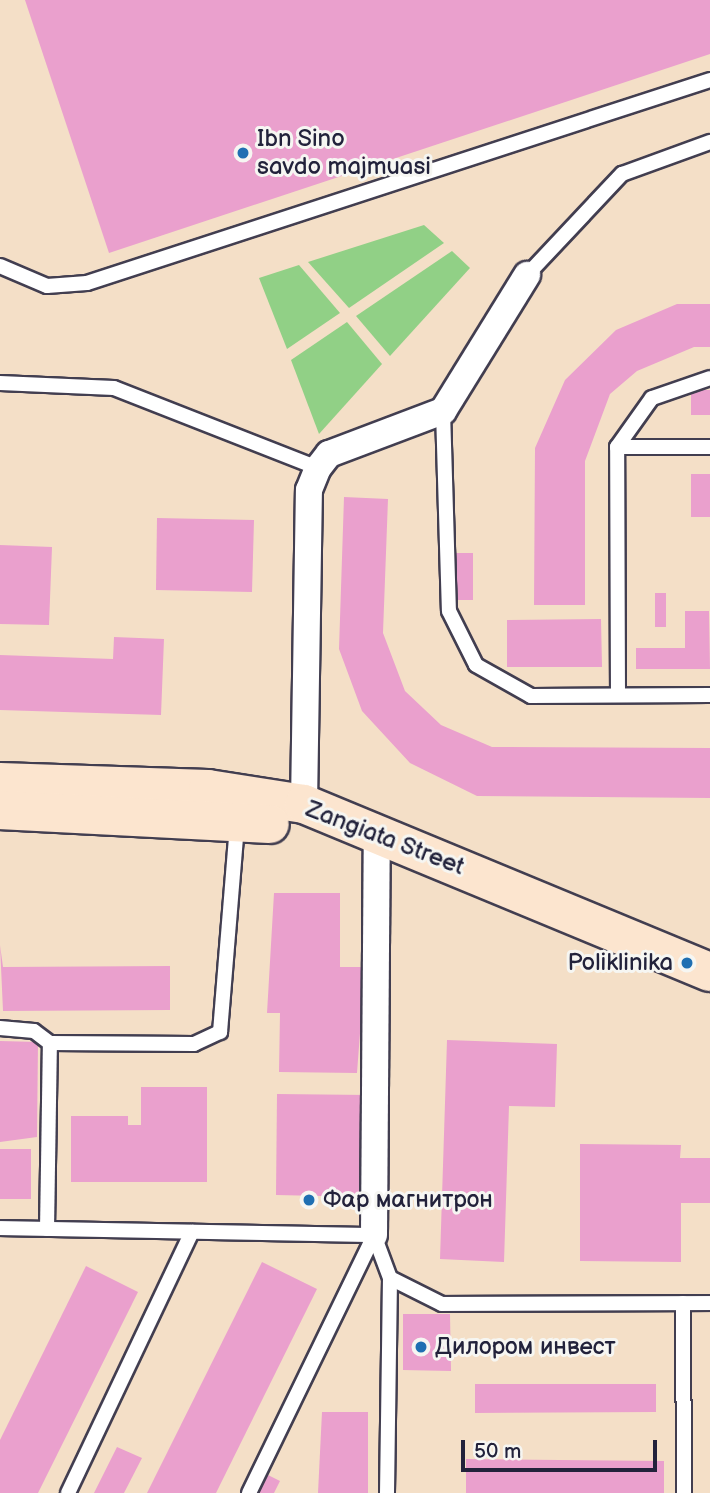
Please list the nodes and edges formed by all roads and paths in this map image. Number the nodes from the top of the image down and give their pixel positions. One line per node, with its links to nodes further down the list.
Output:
1 (710, 80): 3 (lane)
2 (710, 142): 4 (lane)
3 (0, 266)
4 (527, 275): 7 (street)
5 (710, 378): 8 (lane)
6 (0, 383): 10 (lane)
7 (443, 411): 10 (street); 11 (lane)
8 (617, 447): 9 (lane); 11 (lane)
9 (710, 447)
10 (317, 468): 14 (street)
11 (618, 695): 12 (lane)
12 (710, 695)
13 (0, 782): 14 (main road, Zangiata Street)
14 (304, 804): 17 (main road, Zangiata Street)
15 (0, 810): 16 (main road, Zangiata Street)
16 (237, 820): 17 (main road, Zangiata Street); 21 (lane)
17 (376, 844): 18 (main road, Zangiata Street); 19 (main road, Zangiata Street); 25 (street)
18 (710, 972)
19 (710, 994)
20 (0, 1028): 21 (lane)
21 (50, 1043): 23 (lane)
22 (0, 1228): 23 (lane)
23 (47, 1229): 24 (lane)
24 (192, 1232): 25 (lane); 29 (lane)
25 (374, 1235): 26 (lane); 30 (lane)
26 (390, 1278): 27 (lane); 31 (lane)
27 (683, 1303): 28 (lane); 32 (lane)
28 (710, 1303)
29 (68, 1493)
30 (249, 1493)
31 (387, 1493)
32 (684, 1493)

